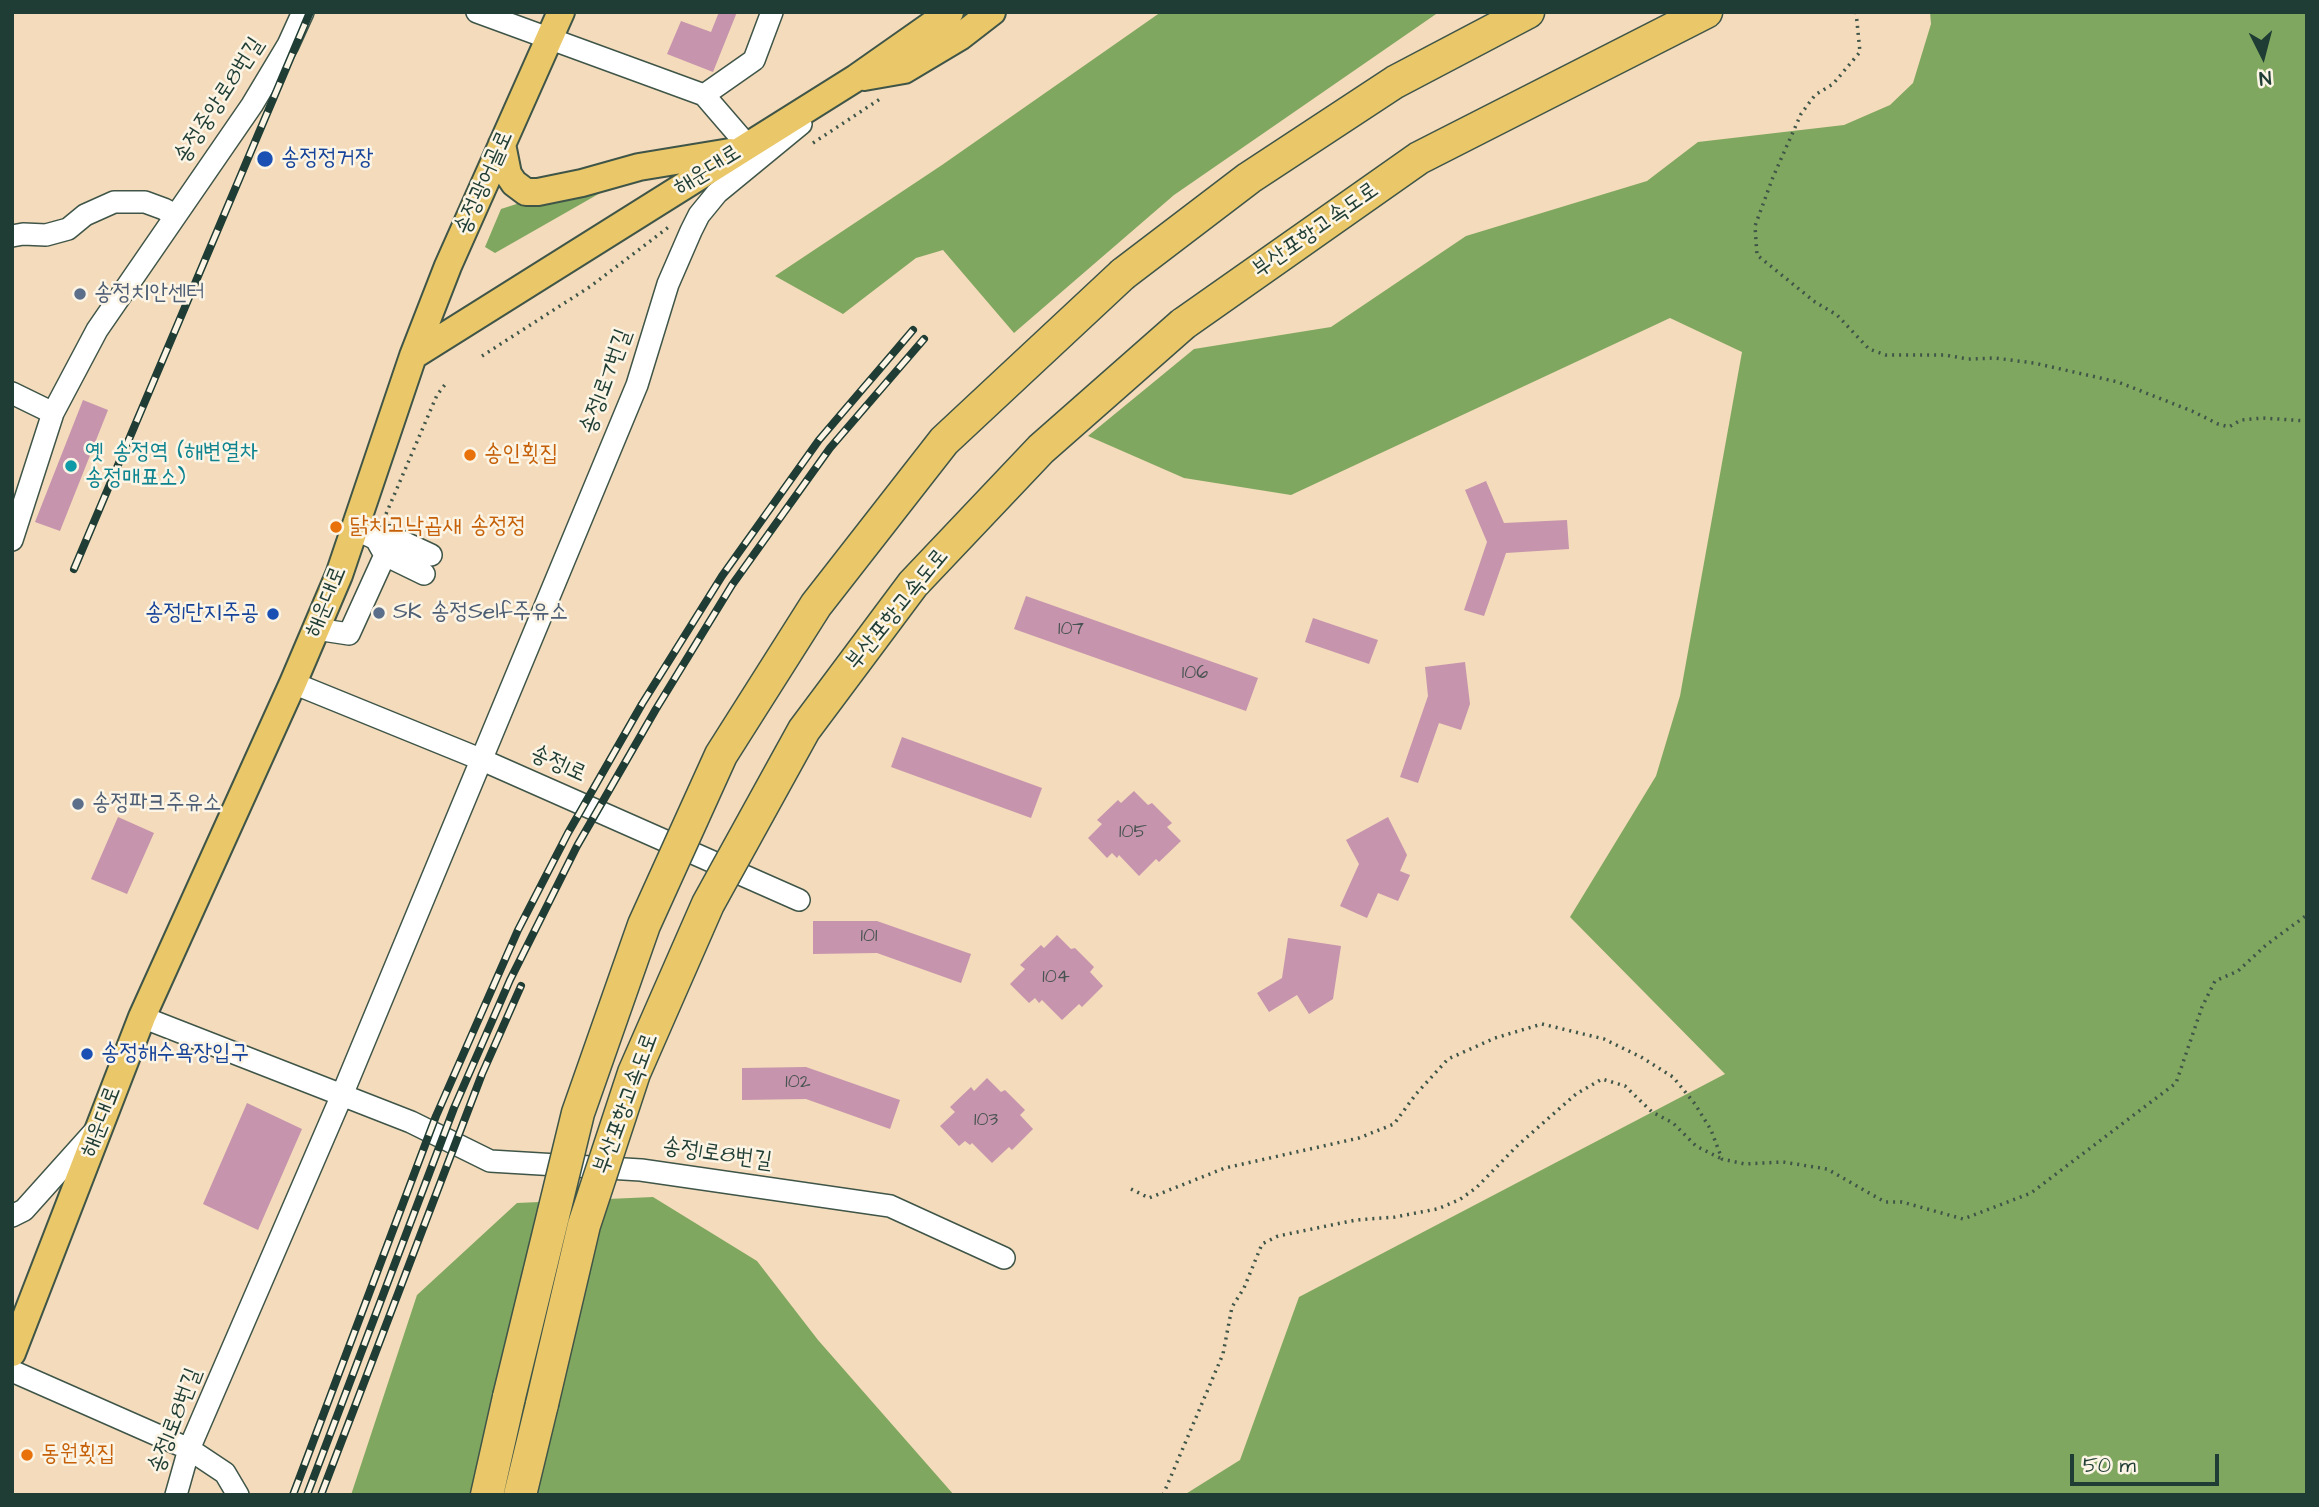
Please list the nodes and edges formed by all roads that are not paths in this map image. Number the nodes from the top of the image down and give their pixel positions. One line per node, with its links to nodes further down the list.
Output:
1 (303, 12): 14 (street, 송정중앙로8번길)
2 (477, 12): 9 (street)
3 (561, 12): 9 (main road, 송정광어골로)
4 (772, 12): 11 (street)
5 (950, 12): 10 (main road, 해운대로)
6 (992, 12): 10 (main road)
7 (1528, 12): 36 (highway, 부산포항고속도로, bridge)
8 (1706, 12): 37 (highway, 부산포항고속도로, bridge)
9 (550, 39): 11 (street); 12 (main road, 송정광어골로)
10 (856, 78): 13 (main road, 해운대로); 24 (street, 송정1로7번길)
11 (705, 95): 13 (street)
12 (502, 144): 13 (main road); 16 (main road, 송정광어골로)
13 (745, 148): 16 (main road, 해운대로)
14 (175, 215): 15 (street); 18 (street, 송정중앙로8번길)
15 (12, 236)
16 (413, 356): 20 (main road, 해운대로)
17 (12, 393): 18 (street)
18 (53, 413): 19 (street, 송정중앙로8번길)
19 (12, 541)
20 (372, 541): 21 (street); 22 (main road, 해운대로); 22 (street)
21 (428, 564)
22 (316, 629): 23 (main road, 해운대로)
23 (293, 683): 24 (street, 송정1로); 26 (main road, 해운대로)
24 (480, 759): 25 (street, 송정1로); 27 (street, 송정1로8번길)
25 (799, 900)
26 (142, 1017): 27 (street); 28 (main road, 해운대로)
27 (342, 1095): 30 (street, 송정1로8번길); 33 (street, 송정1로8번길)
28 (100, 1126): 29 (street); 31 (main road, 해운대로)
29 (12, 1216)
30 (1004, 1258)
31 (12, 1353)
32 (12, 1371): 33 (street)
33 (189, 1449): 34 (street, 송정1로8번길); 35 (street)
34 (176, 1495)
35 (238, 1495)
36 (486, 1495)
37 (520, 1495)

